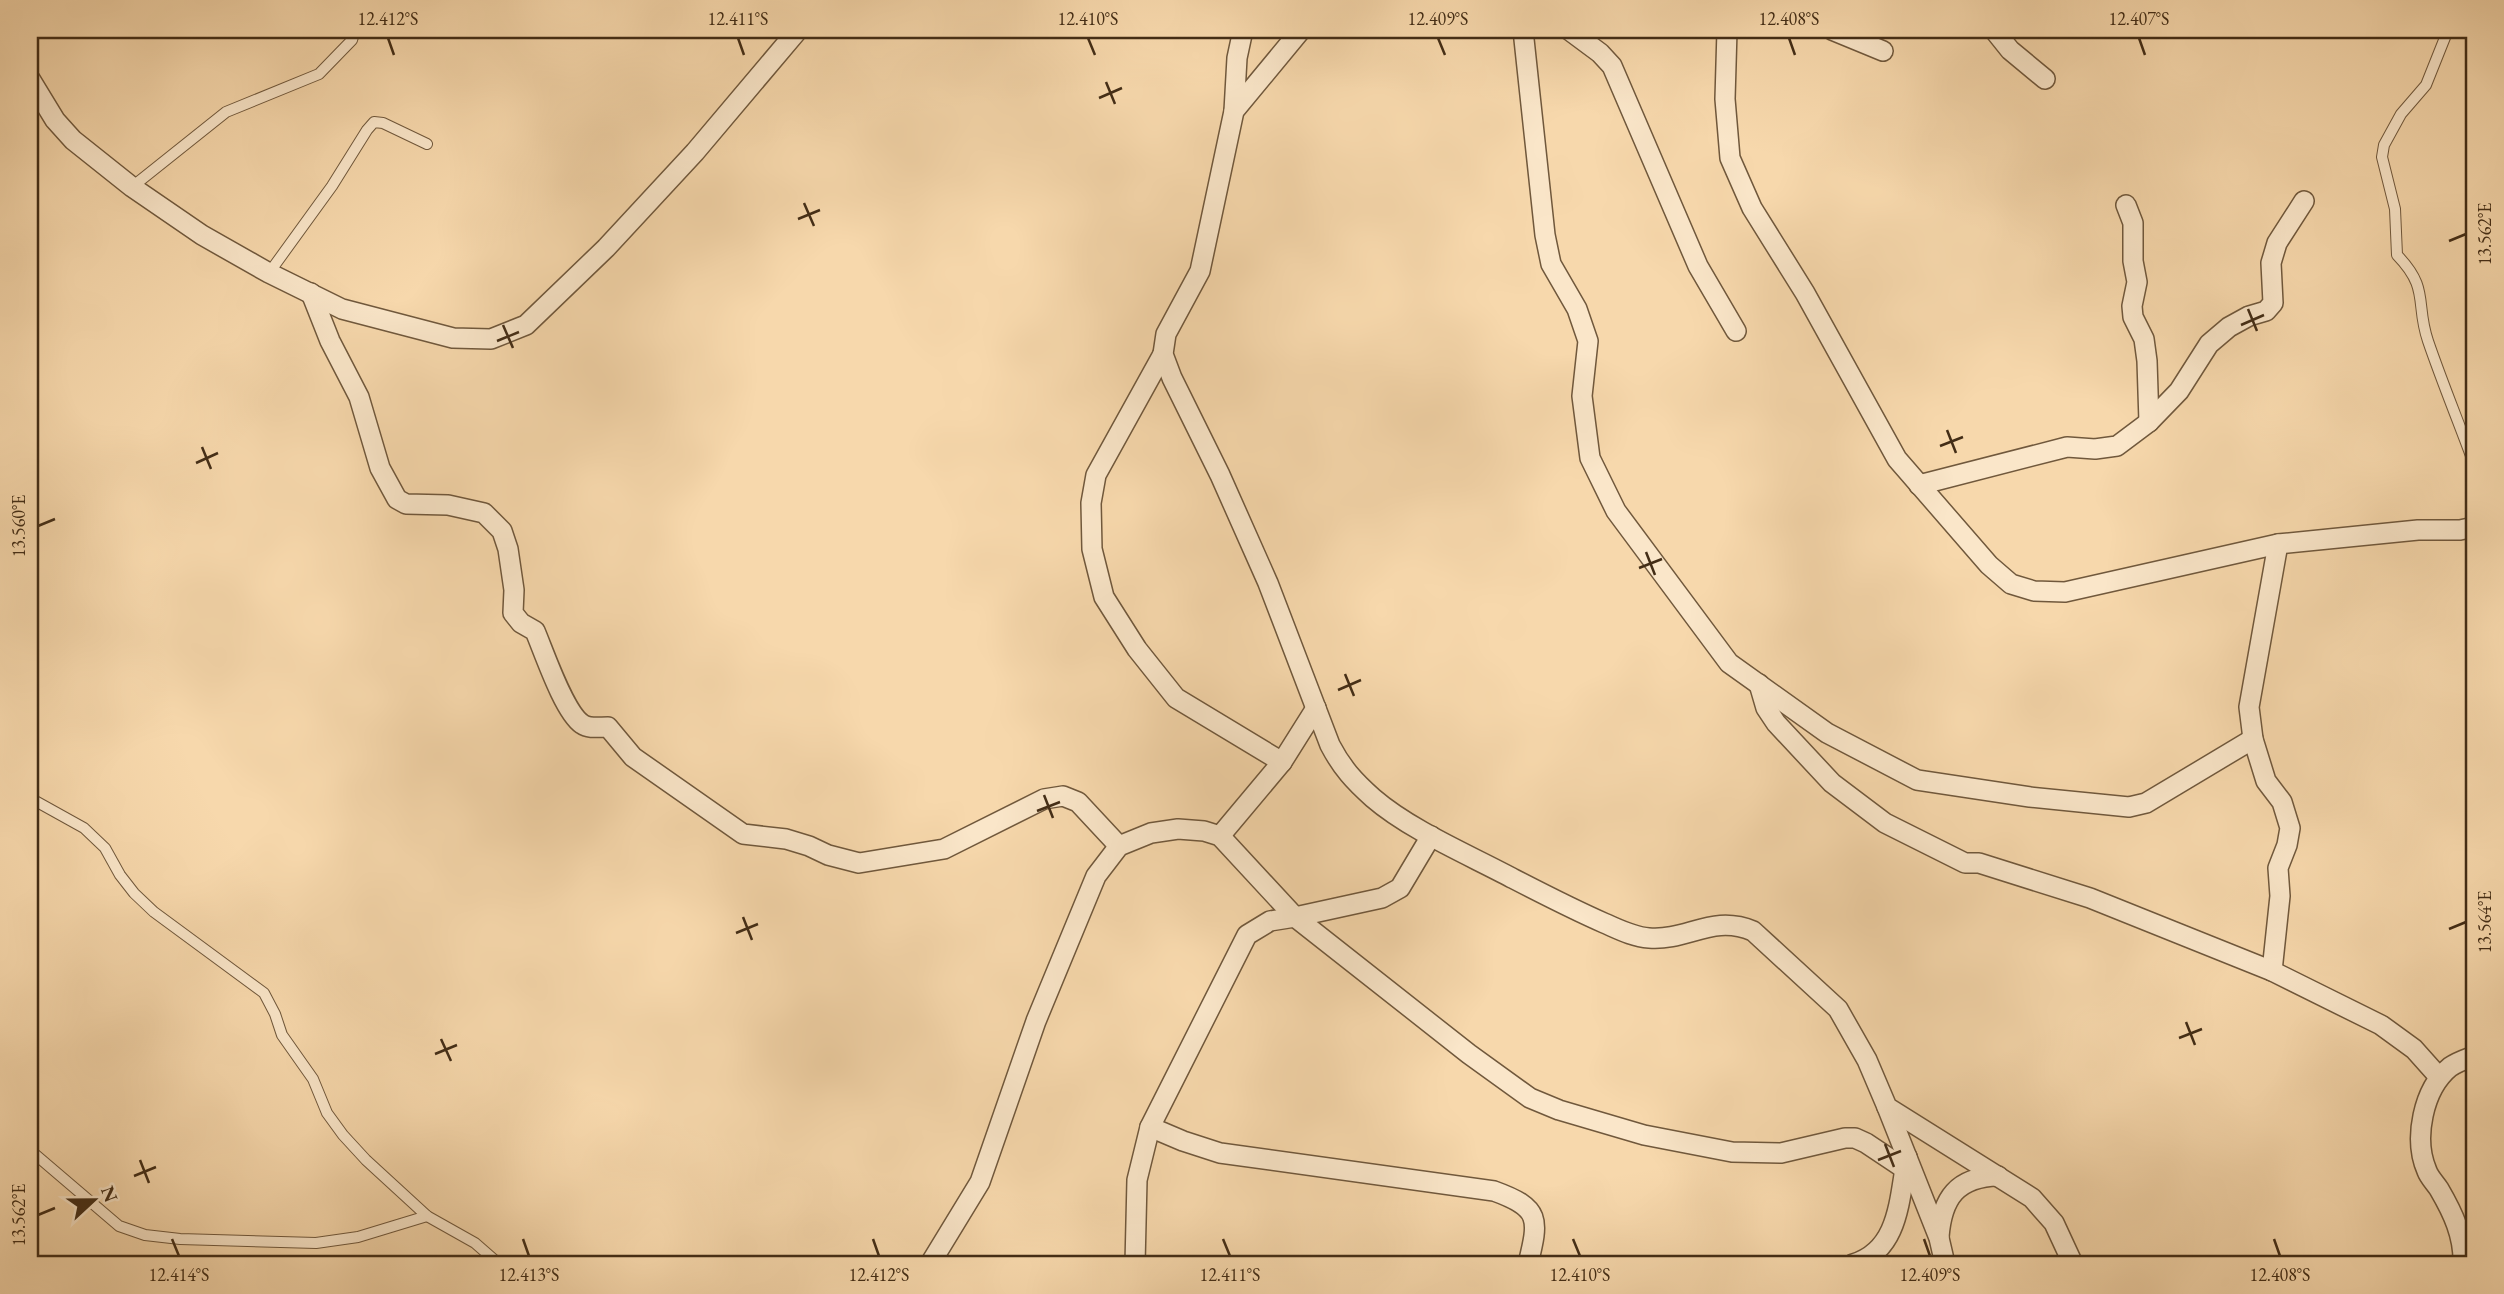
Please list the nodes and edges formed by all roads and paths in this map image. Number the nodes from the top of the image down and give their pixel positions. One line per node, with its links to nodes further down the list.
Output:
1 (355, 30): 16 (lane)
2 (798, 30): 20 (street)
3 (1243, 30): 14 (street)
4 (1301, 30): 14 (street)
5 (1523, 30): 28 (street)
6 (1569, 30): 21 (street)
7 (1727, 30): 25 (street)
8 (1832, 30): 11 (street)
9 (1994, 30): 13 (street)
10 (2448, 30): 24 (lane)
11 (1883, 51)
12 (30, 79): 16 (street)
13 (2045, 79)
14 (1234, 111): 22 (street)
15 (427, 144): 19 (lane)
16 (132, 187): 19 (street)
17 (2304, 201): 23 (street)
18 (2126, 205): 23 (street)
19 (269, 273): 20 (street)
20 (310, 293): 35 (street)
21 (1736, 331)
22 (1163, 354): 29 (street); 31 (street)
23 (2149, 422): 25 (street)
24 (2474, 464)
25 (1919, 485): 27 (street)
26 (2474, 527): 27 (street)
27 (2278, 544): 30 (street)
28 (1759, 684): 30 (street); 37 (street)
29 (1316, 708): 31 (street); 34 (street)
30 (2253, 740): 37 (street)
31 (1282, 762): 33 (street)
32 (30, 798): 45 (lane)
33 (1220, 836): 35 (street); 36 (street)
34 (1431, 836): 36 (street); 40 (street)
35 (1119, 846): 48 (street)
36 (1295, 917): 41 (street); 43 (street)
37 (2272, 971): 39 (street)
38 (2474, 1056): 39 (street)
39 (2439, 1077): 54 (street)
40 (1887, 1107): 43 (street); 44 (street)
41 (1150, 1127): 49 (street); 50 (street)
42 (30, 1150): 45 (lane)
43 (1906, 1163): 46 (street); 51 (street)
44 (1998, 1175): 46 (street); 53 (street)
45 (427, 1216): 47 (lane)
46 (1939, 1238): 52 (street)
47 (499, 1264)
48 (930, 1264)
49 (1135, 1264)
50 (1528, 1264)
51 (1853, 1264)
52 (1945, 1264)
53 (2073, 1264)
54 (2463, 1264)

